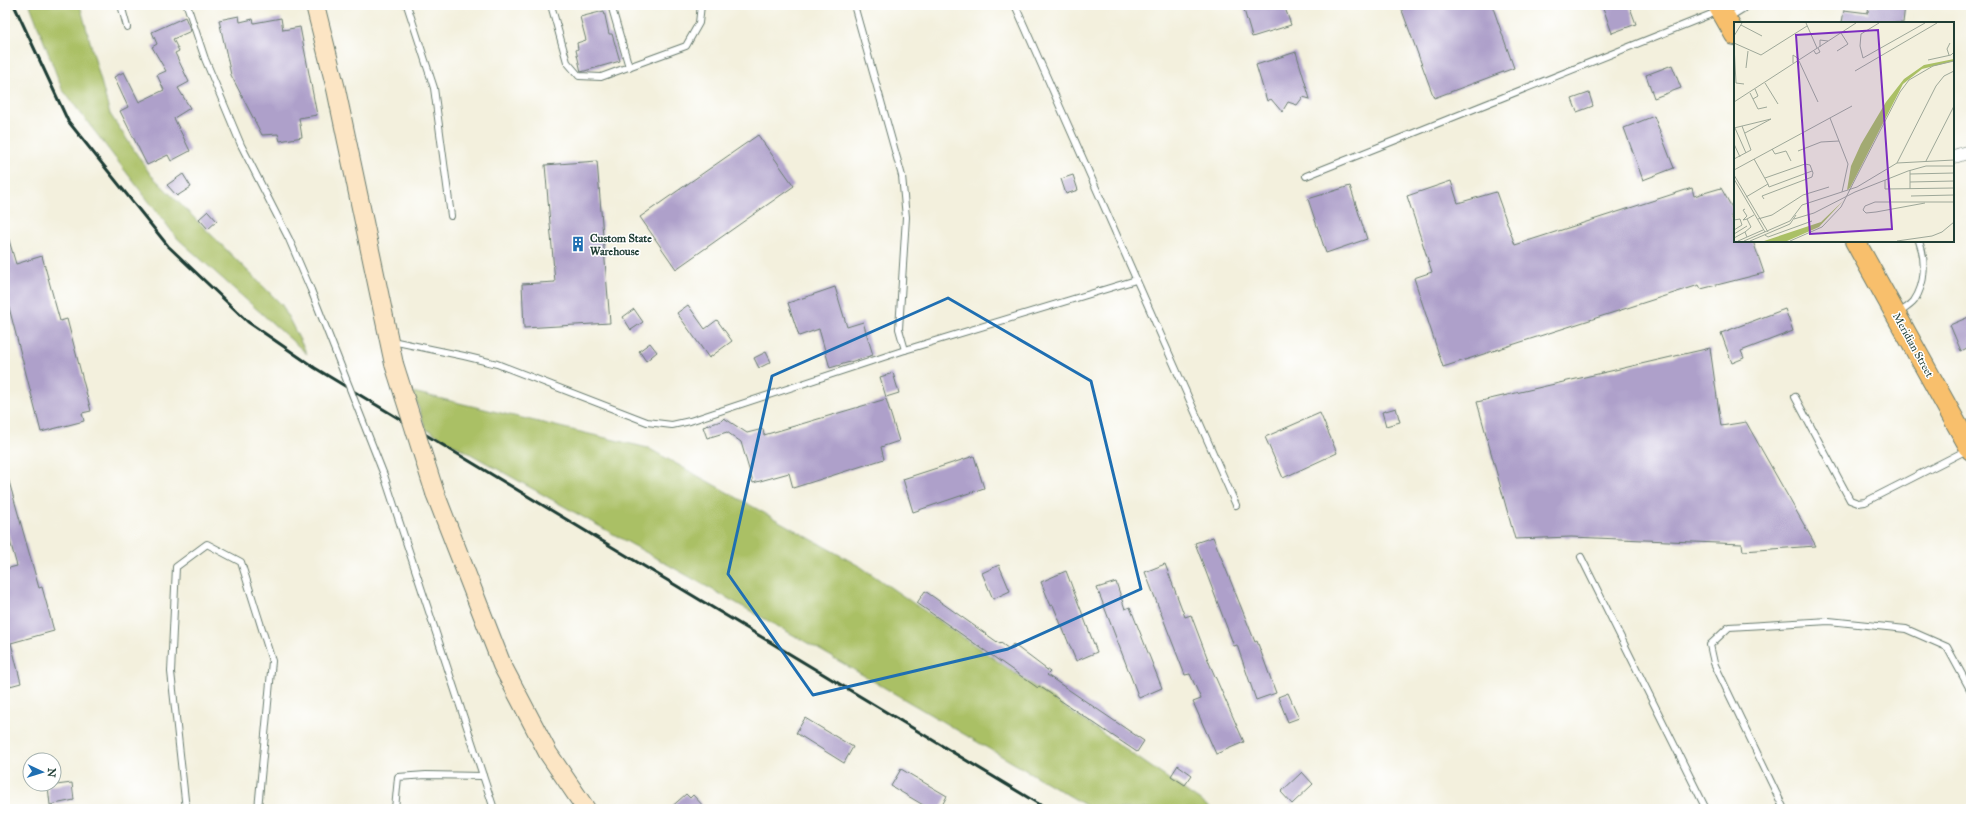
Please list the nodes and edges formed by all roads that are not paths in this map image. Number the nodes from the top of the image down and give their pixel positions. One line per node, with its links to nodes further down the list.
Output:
1 (121, 5): 12 (lane)
2 (187, 5): 29 (lane, bridge)
3 (316, 5): 22 (main road)
4 (407, 5): 17 (lane)
5 (551, 5): 13 (lane)
6 (611, 5): 13 (lane)
7 (700, 5): 13 (lane)
8 (854, 5): 23 (lane)
9 (1015, 5): 20 (lane)
10 (1748, 5): 11 (lane)
11 (1725, 17): 16 (lane)
12 (127, 27)
13 (629, 67)
14 (1971, 151): 15 (street)
15 (1954, 158)
16 (1306, 176)
17 (450, 216)
18 (1856, 242): 21 (main road, Meridian Street)
19 (1919, 242): 21 (lane)
20 (1136, 280): 23 (lane); 26 (lane)
21 (1896, 315): 25 (main road, Meridian Street)
22 (388, 340): 23 (lane); 34 (main road, bridge)
23 (905, 350)
24 (1795, 397): 25 (lane)
25 (1971, 449)
26 (1236, 505)
27 (1581, 557): 35 (lane)
28 (1971, 691): 36 (lane)
29 (483, 776): 32 (lane); 33 (lane)
30 (186, 809): 31 (lane)
31 (258, 809)
32 (395, 809)
33 (494, 809)
34 (586, 809)
35 (1706, 809)
36 (1784, 809)

